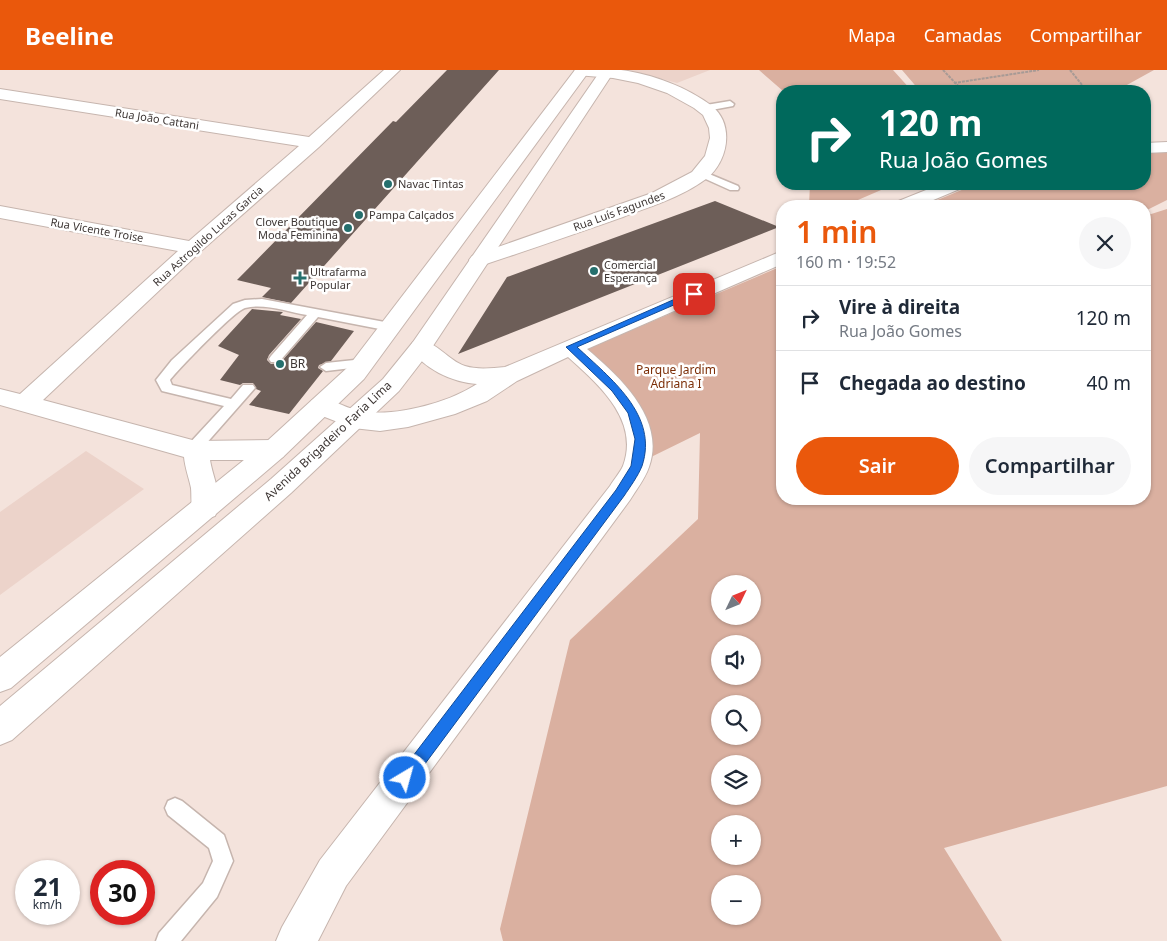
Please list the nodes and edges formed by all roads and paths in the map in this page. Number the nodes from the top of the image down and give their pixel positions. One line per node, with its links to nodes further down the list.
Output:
1 (393, 70): 13 (street, Rua Astrogildo Lucas Garcia)
2 (943, 70): 8 (path)
3 (1039, 70): 7 (path)
4 (1070, 70): 9 (path)
5 (582, 71): 6 (street); 25 (street)
6 (607, 71): 12 (street); 22 (street, Avenida Brigadeiro Faria Lima)
7 (1024, 71): 8 (path)
8 (954, 84)
9 (1082, 85)
10 (0, 94): 13 (street, Rua João Cattani)
11 (730, 104): 12 (lane)
12 (706, 108): 16 (street, Rua Luís Fagundes)
13 (313, 143): 21 (street, Rua Astrogildo Lucas Garcia)
14 (1167, 147): 15 (street)
15 (1151, 148)
16 (702, 174): 17 (lane); 22 (street, Rua Luís Fagundes)
17 (734, 188)
18 (942, 190): 19 (street)
19 (917, 200)
20 (0, 212): 21 (street, Rua Vicente Troise)
21 (194, 248): 34 (street, Rua Astrogildo Lucas Garcia)
22 (480, 260): 26 (street, Avenida Brigadeiro Faria Lima)
23 (776, 260): 27 (street)
24 (315, 313): 25 (lane); 28 (lane); 35 (lane)
25 (390, 327): 29 (street)
26 (421, 347): 31 (street); 37 (street, Avenida Brigadeiro Faria Lima)
27 (571, 347): 31 (street); 45 (street)
28 (275, 359)
29 (364, 363): 30 (lane); 36 (street)
30 (326, 367)
31 (509, 375): 37 (street)
32 (248, 388): 35 (lane)
33 (0, 397): 34 (street)
34 (25, 403): 38 (street)
35 (234, 404): 38 (lane)
36 (321, 406): 37 (street); 39 (street)
37 (353, 419): 42 (street, Avenida Brigadeiro Faria Lima)
38 (194, 450): 39 (street); 40 (street)
39 (274, 450): 40 (street)
40 (205, 508): 41 (street)
41 (0, 677)
42 (0, 728)
43 (175, 808): 44 (lane)
44 (166, 941)
45 (296, 941)

